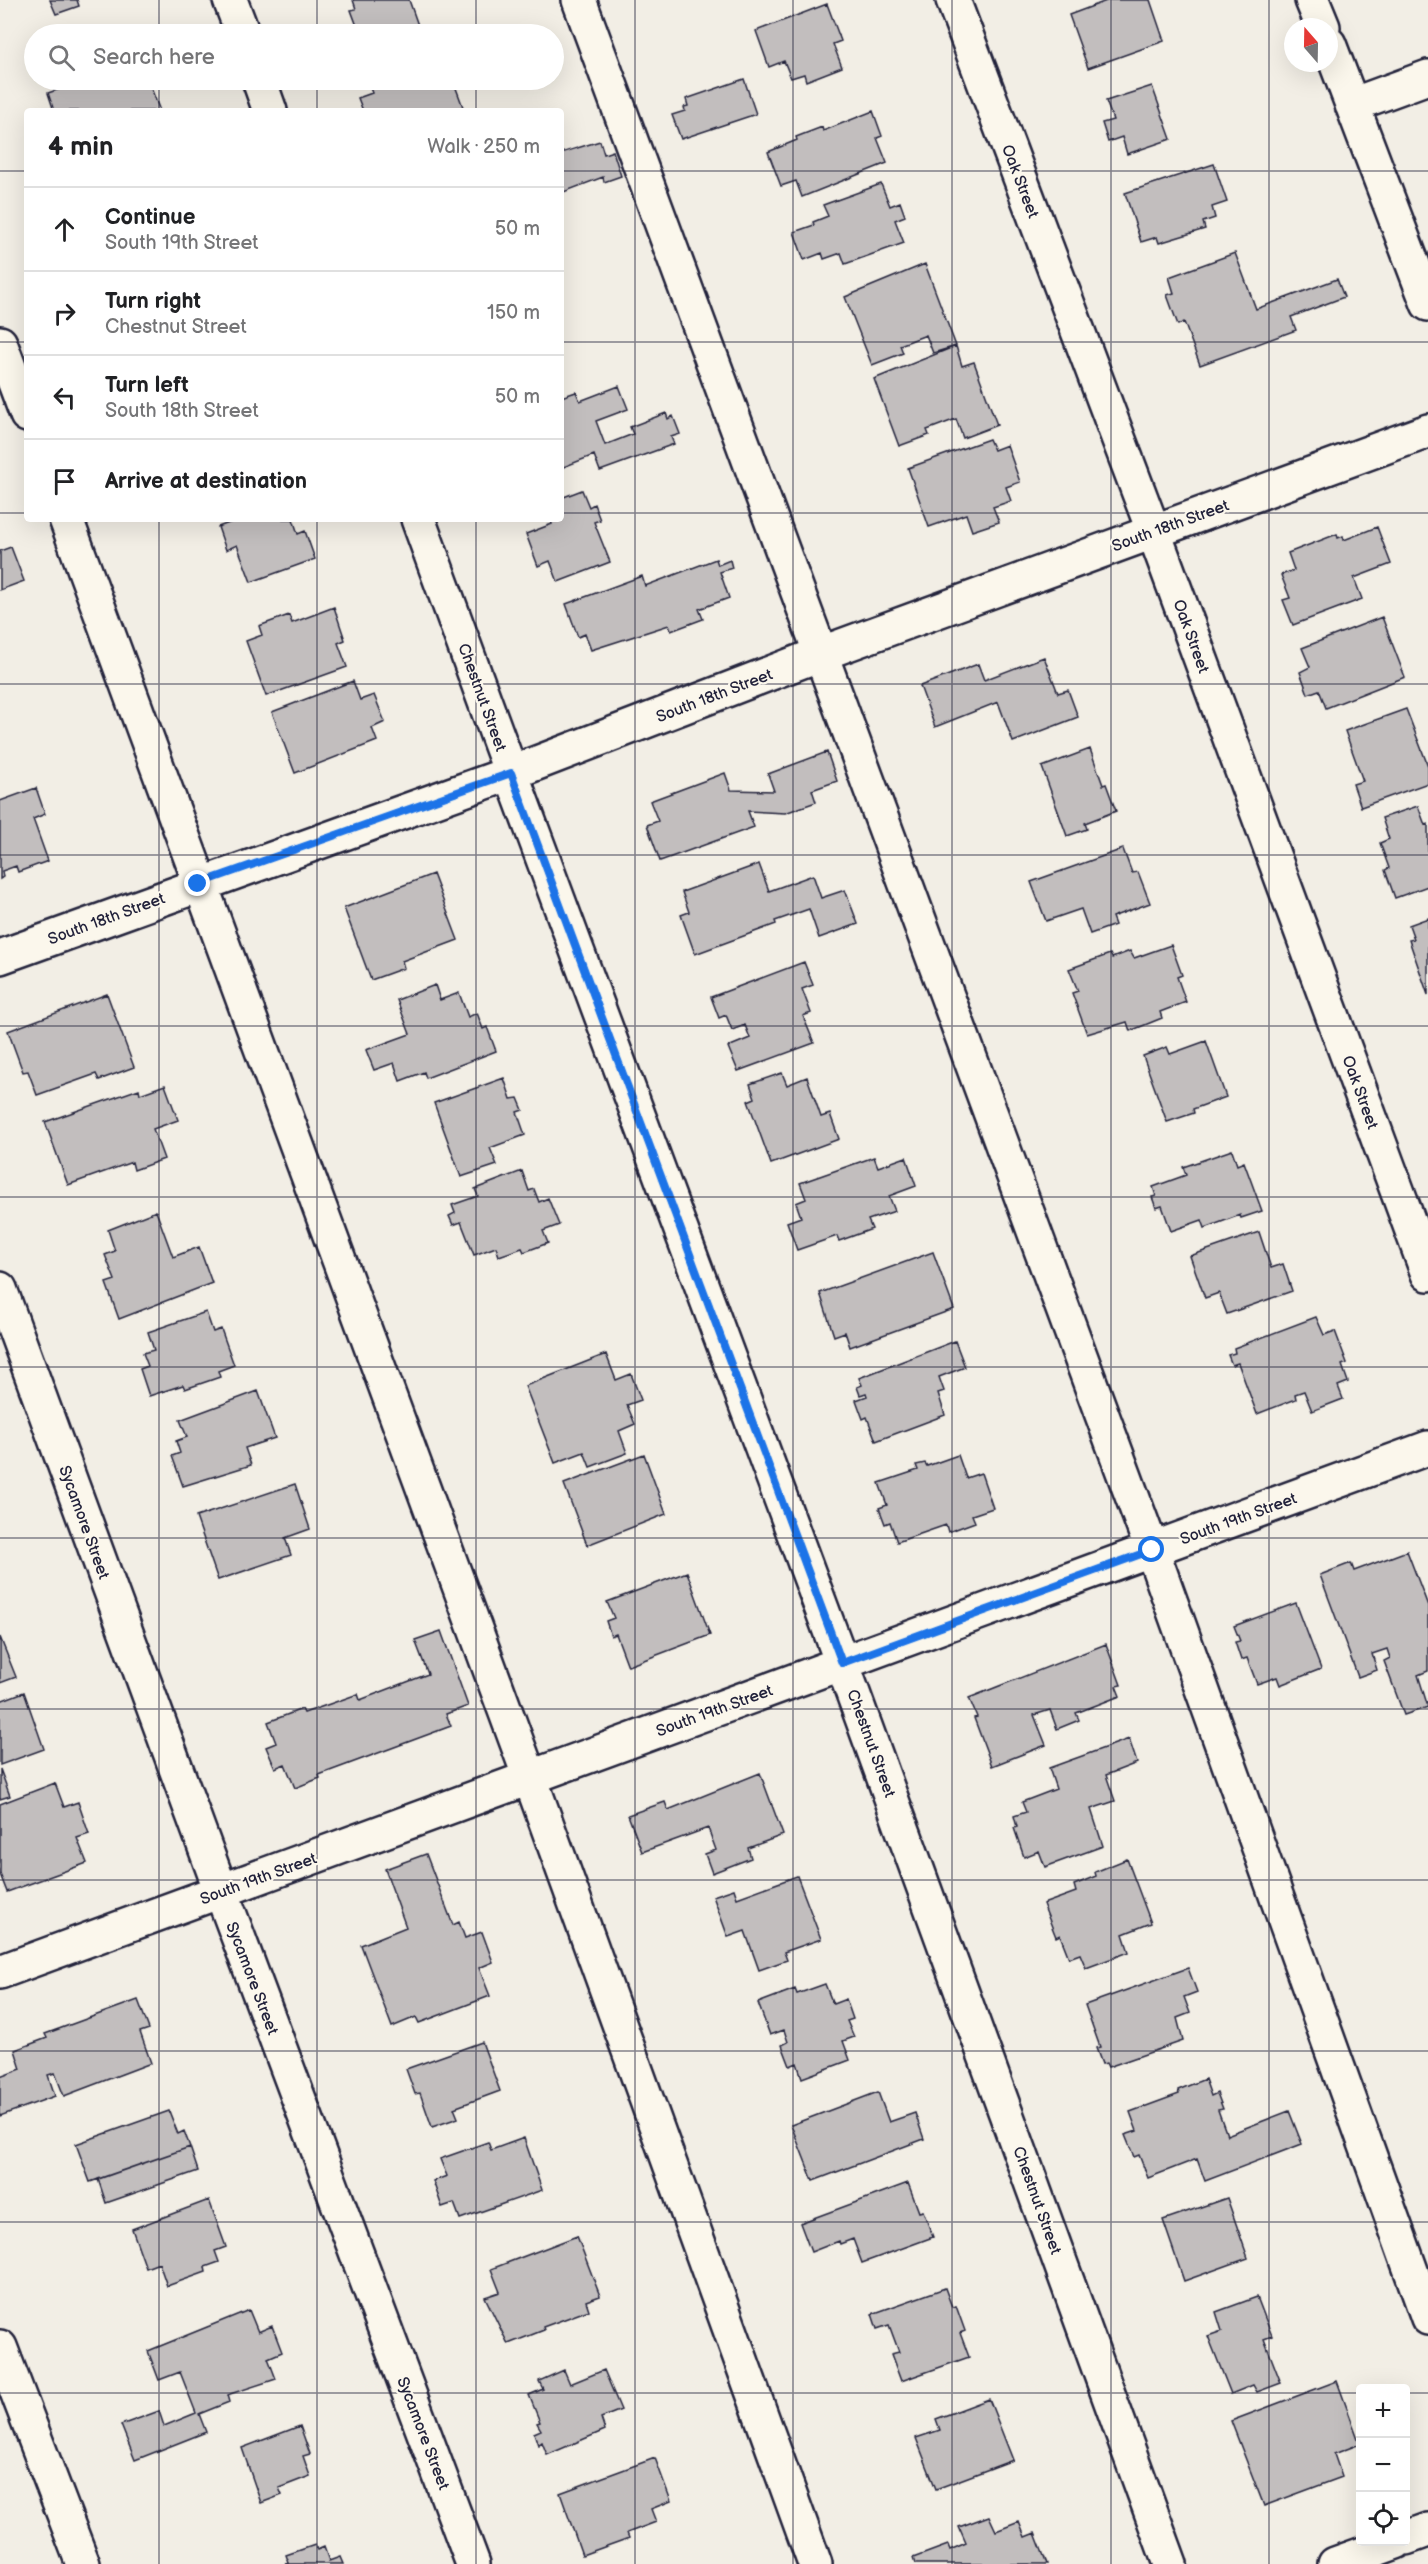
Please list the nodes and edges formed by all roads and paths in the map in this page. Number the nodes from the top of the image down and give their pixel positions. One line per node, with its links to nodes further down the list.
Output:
1 (230, 0): 6 (street)
2 (579, 0): 19 (street)
3 (953, 0): 18 (street, Oak Street)
4 (1312, 0): 5 (street)
5 (1319, 18)
6 (239, 24)
7 (1338, 68): 10 (street)
8 (1428, 77): 10 (street)
9 (263, 90): 11 (street)
10 (1352, 105): 12 (street)
11 (269, 108)
12 (1428, 304)
13 (0, 343): 14 (street)
14 (24, 407)
15 (1428, 431): 18 (street, South 18th Street)
16 (67, 522): 21 (street)
17 (419, 522): 20 (street, Chestnut Street)
18 (1154, 530): 19 (street, South 18th Street); 23 (street, Oak Street)
19 (820, 654): 20 (street, South 18th Street); 26 (street)
20 (511, 773): 21 (street, South 18th Street); 27 (street, Chestnut Street)
21 (198, 884): 22 (street, South 18th Street); 28 (street)
22 (0, 957)
23 (1428, 1274)
24 (0, 1289): 29 (street, Sycamore Street)
25 (1428, 1448): 26 (street, South 19th Street)
26 (1152, 1550): 27 (street, South 19th Street); 31 (street)
27 (842, 1663): 28 (street, South 19th Street); 39 (street, Chestnut Street)
28 (530, 1778): 29 (street, South 19th Street); 38 (street)
29 (221, 1891): 30 (street, South 19th Street); 37 (street, Sycamore Street)
30 (0, 1972)
31 (1428, 2318)
32 (0, 2347): 36 (street)
33 (1428, 2530): 34 (street)
34 (1410, 2537)
35 (1383, 2546): 40 (street)
36 (83, 2564)
37 (473, 2564)
38 (816, 2564)
39 (1170, 2564)
40 (1335, 2564)

